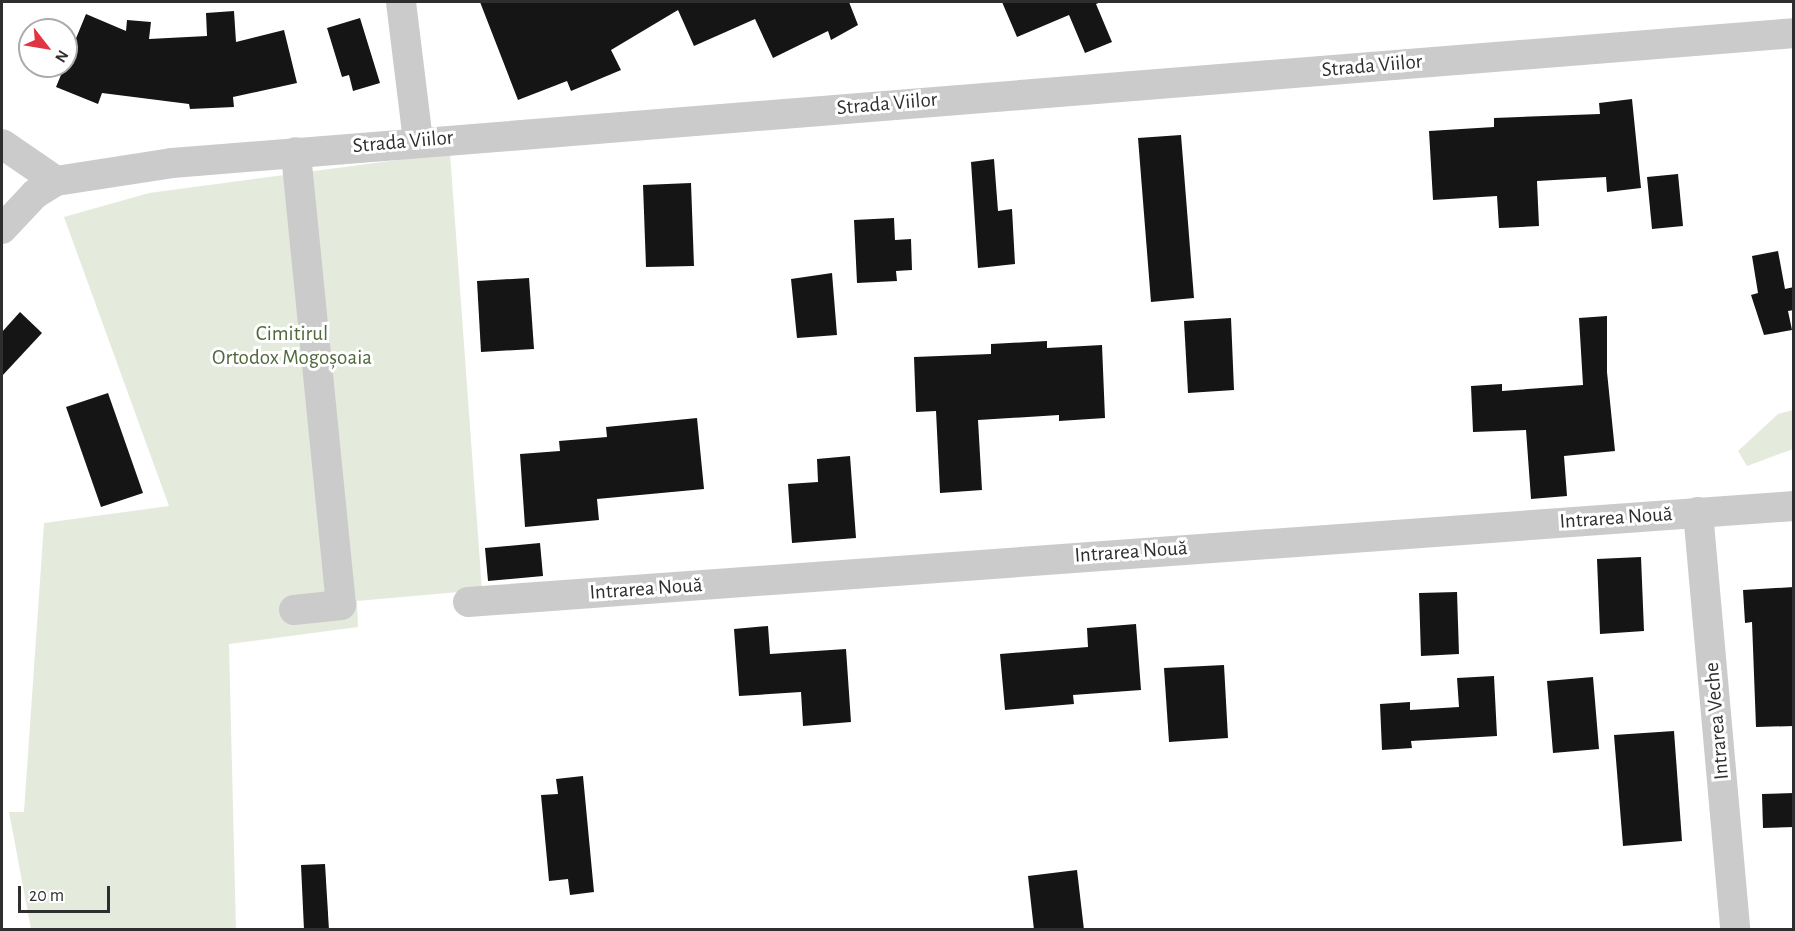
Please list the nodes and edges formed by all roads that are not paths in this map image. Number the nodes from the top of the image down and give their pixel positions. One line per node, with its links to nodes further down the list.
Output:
1 (400, 2): 3 (street)
2 (1794, 33): 3 (street, Strada Viilor)
3 (418, 141): 5 (street, Strada Viilor)
4 (2, 144): 6 (street)
5 (296, 152): 6 (street, Strada Viilor); 11 (street)
6 (56, 180): 7 (street, Strada Viilor)
7 (2, 229)
8 (1794, 506): 9 (street, Intrarea Nouă)
9 (1698, 512): 10 (street, Intrarea Nouă); 12 (street, Intrarea Veche)
10 (468, 602)
11 (294, 610)
12 (1735, 930)

